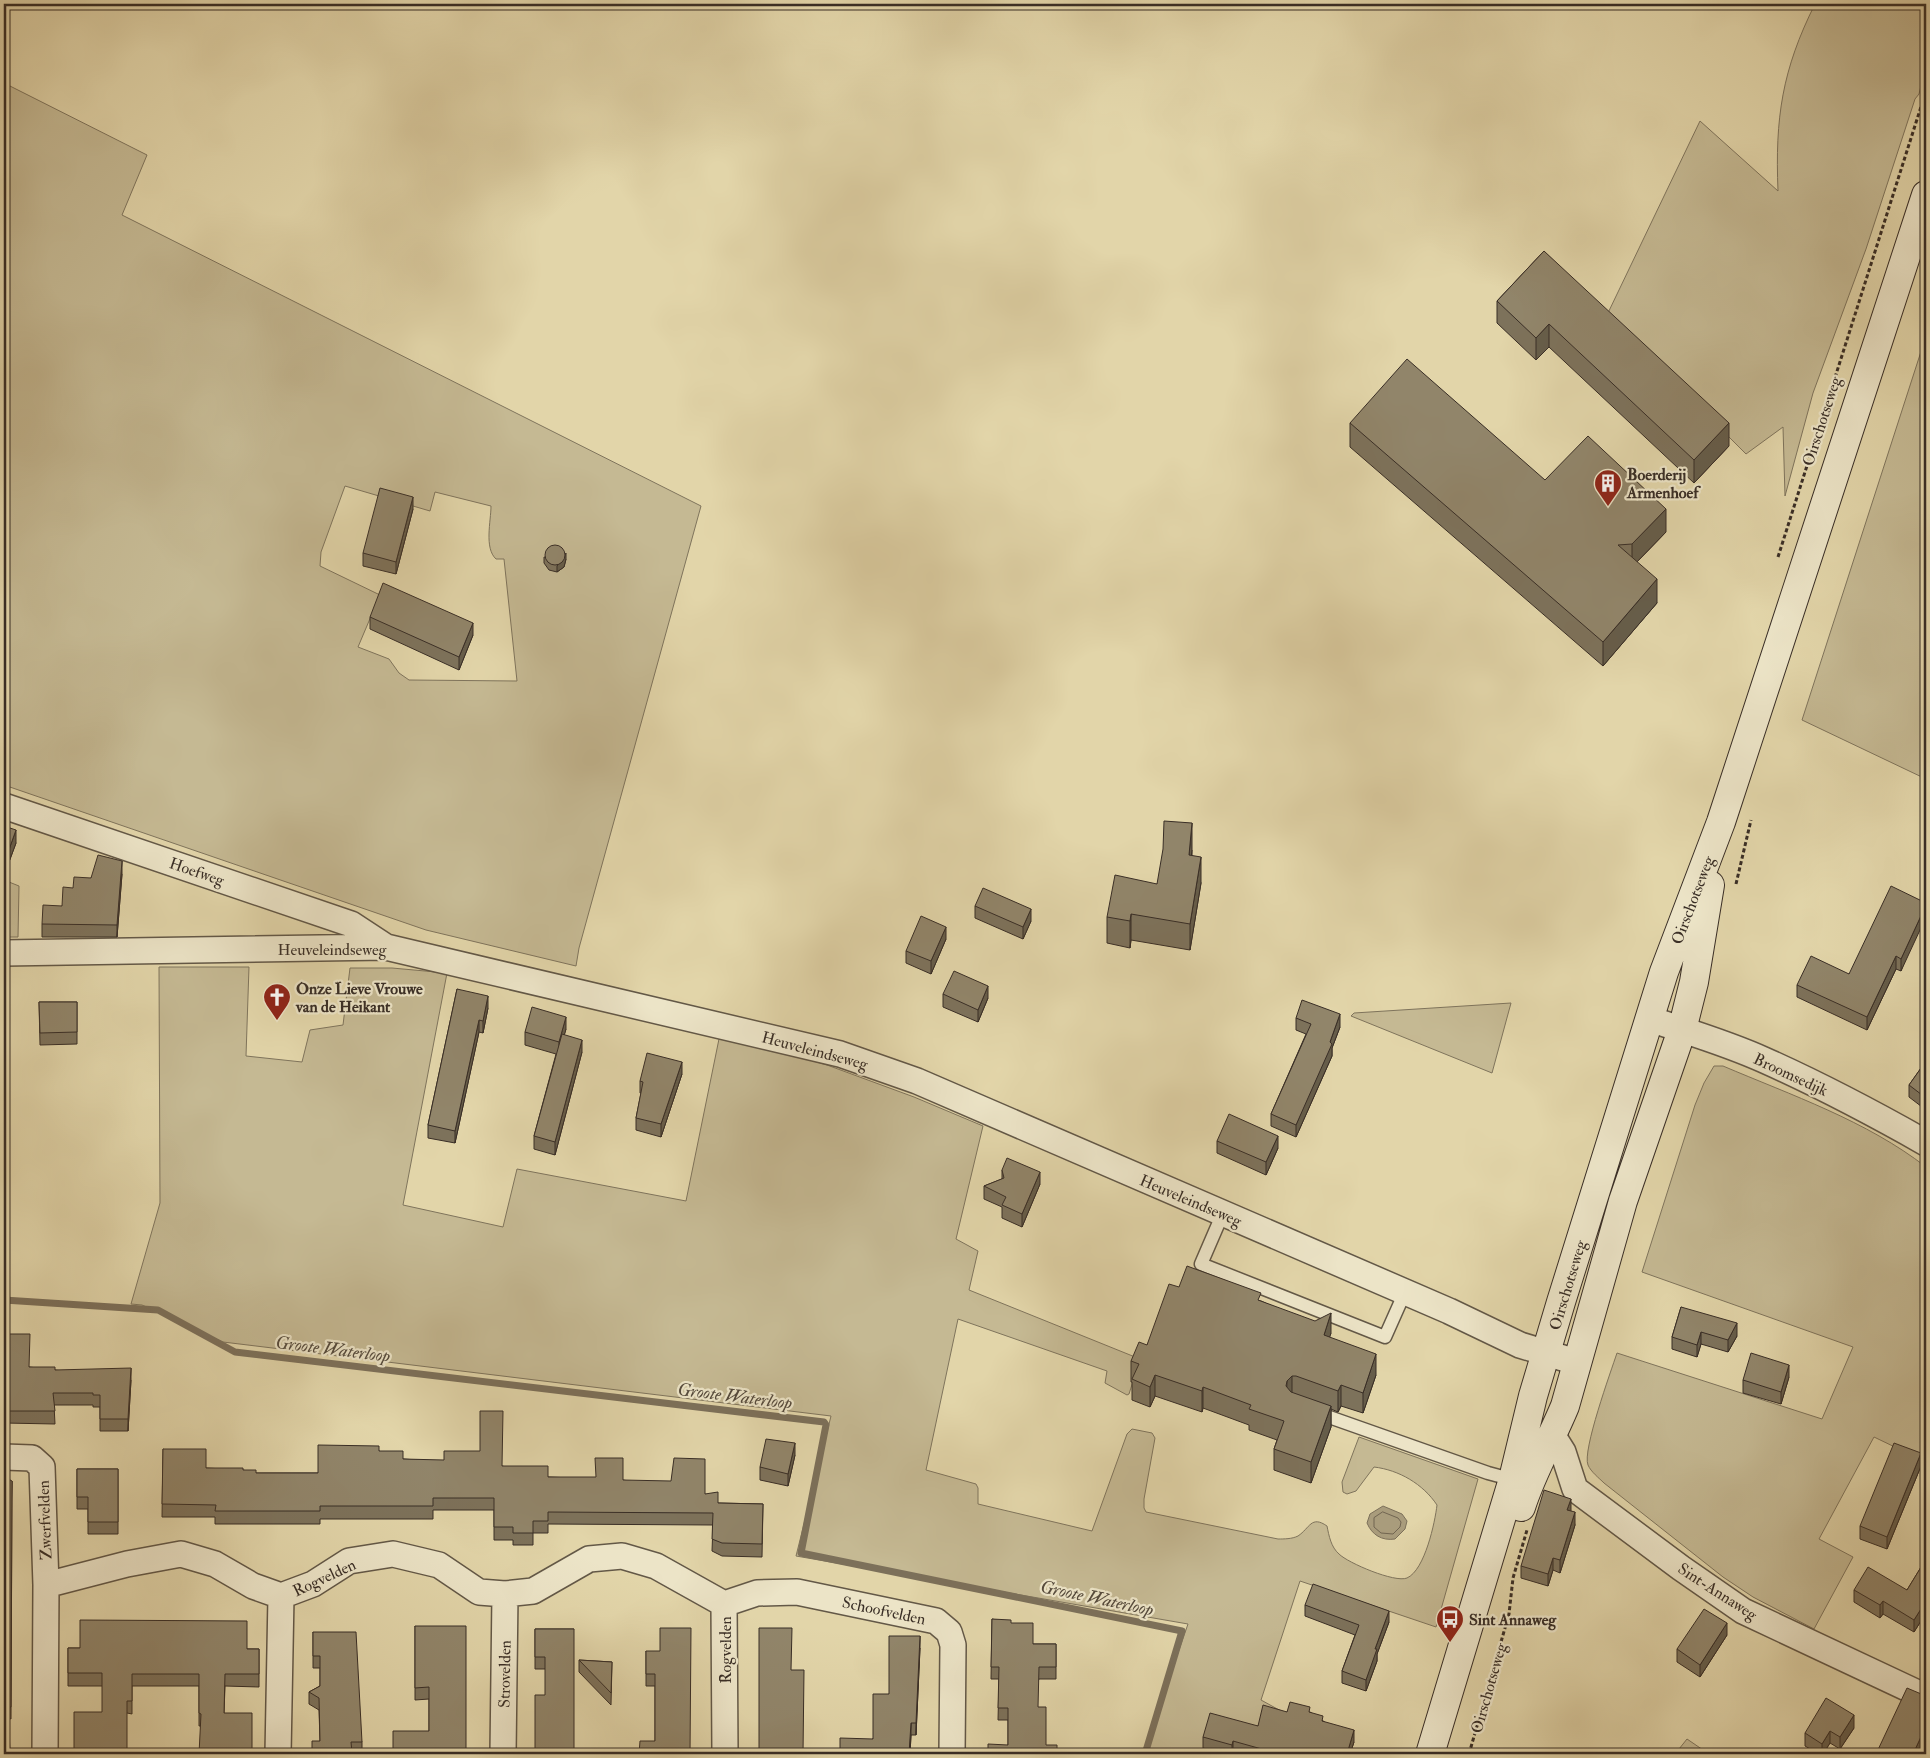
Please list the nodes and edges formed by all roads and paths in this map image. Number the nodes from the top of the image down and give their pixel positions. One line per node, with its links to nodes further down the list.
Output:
1 (1926, 91): 3 (path, Oirschotseweg)
2 (1926, 194): 5 (main road, Oirschotseweg)
3 (1776, 563)
4 (4, 806): 6 (street, Hoefweg)
5 (1721, 822): 8 (main road, Oirschotseweg); 9 (main road, Oirschotseweg)
6 (386, 947): 7 (street, Heuveleindseweg); 11 (street, Heuveleindseweg)
7 (4, 953)
8 (1650, 1019): 9 (street, Broomsedijk); 13 (main road, Oirschotseweg)
9 (1682, 1030): 10 (street, Broomsedijk); 14 (main road, Oirschotseweg)
10 (1926, 1143)
11 (1223, 1213): 12 (street, Heuveleindseweg); 12 (lane)
12 (1405, 1292): 13 (street, Heuveleindseweg)
13 (1546, 1353): 14 (street, Heuveleindseweg); 18 (main road, Oirschotseweg)
14 (1576, 1362): 16 (main road, Oirschotseweg)
15 (1303, 1408): 18 (lane)
16 (1553, 1436): 18 (main road, Oirschotseweg); 24 (street, Sint-Annaweg)
17 (4, 1457): 20 (street, Zwerfvelden)
18 (1521, 1482): 30 (main road, Oirschotseweg); 31 (main road, Oirschotseweg)
19 (1529, 1523): 32 (path, Oirschotseweg)
20 (46, 1585): 22 (street, Rogvelden); 25 (street)
21 (505, 1594): 22 (street, Rogvelden); 23 (street, Rogvelden); 27 (street, Strovelden)
22 (281, 1596): 26 (street)
23 (724, 1604): 28 (street, Rogvelden); 29 (street, Schoofvelden)
24 (1926, 1698)
25 (45, 1754)
26 (278, 1754)
27 (503, 1754)
28 (725, 1754)
29 (952, 1754)
30 (1430, 1754)
31 (1448, 1754)
32 (1469, 1754)

